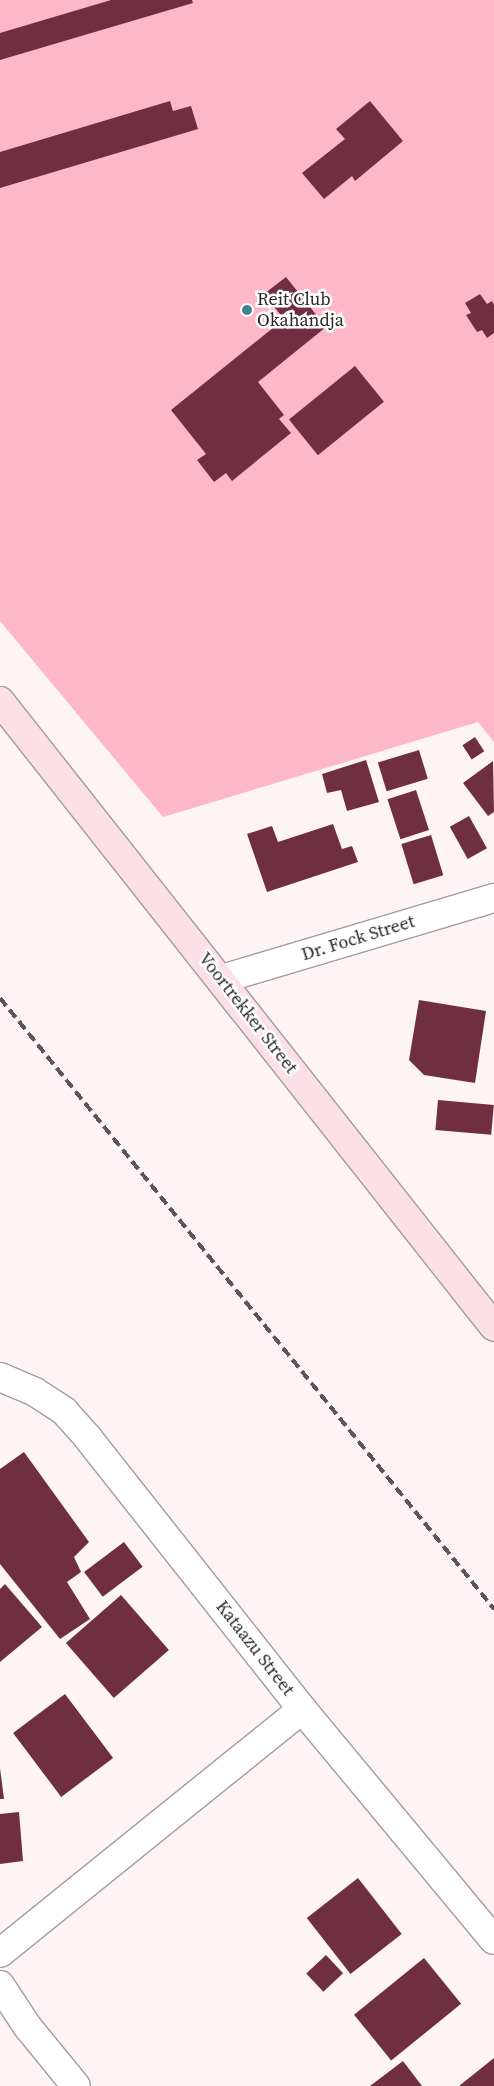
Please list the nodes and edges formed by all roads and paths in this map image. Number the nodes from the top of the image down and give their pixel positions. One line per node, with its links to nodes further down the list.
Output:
1 (0, 702): 3 (main road, Voortrekker Street)
2 (494, 898): 3 (street, Dr. Fock Street)
3 (222, 979): 4 (main road, Voortrekker Street)
4 (494, 1326)
5 (0, 1377): 6 (street, Kataazu Street)
6 (302, 1709): 7 (street, Kataazu Street); 8 (street)
7 (494, 1940)
8 (0, 1952)
9 (0, 1985): 10 (street)
10 (76, 2086)

